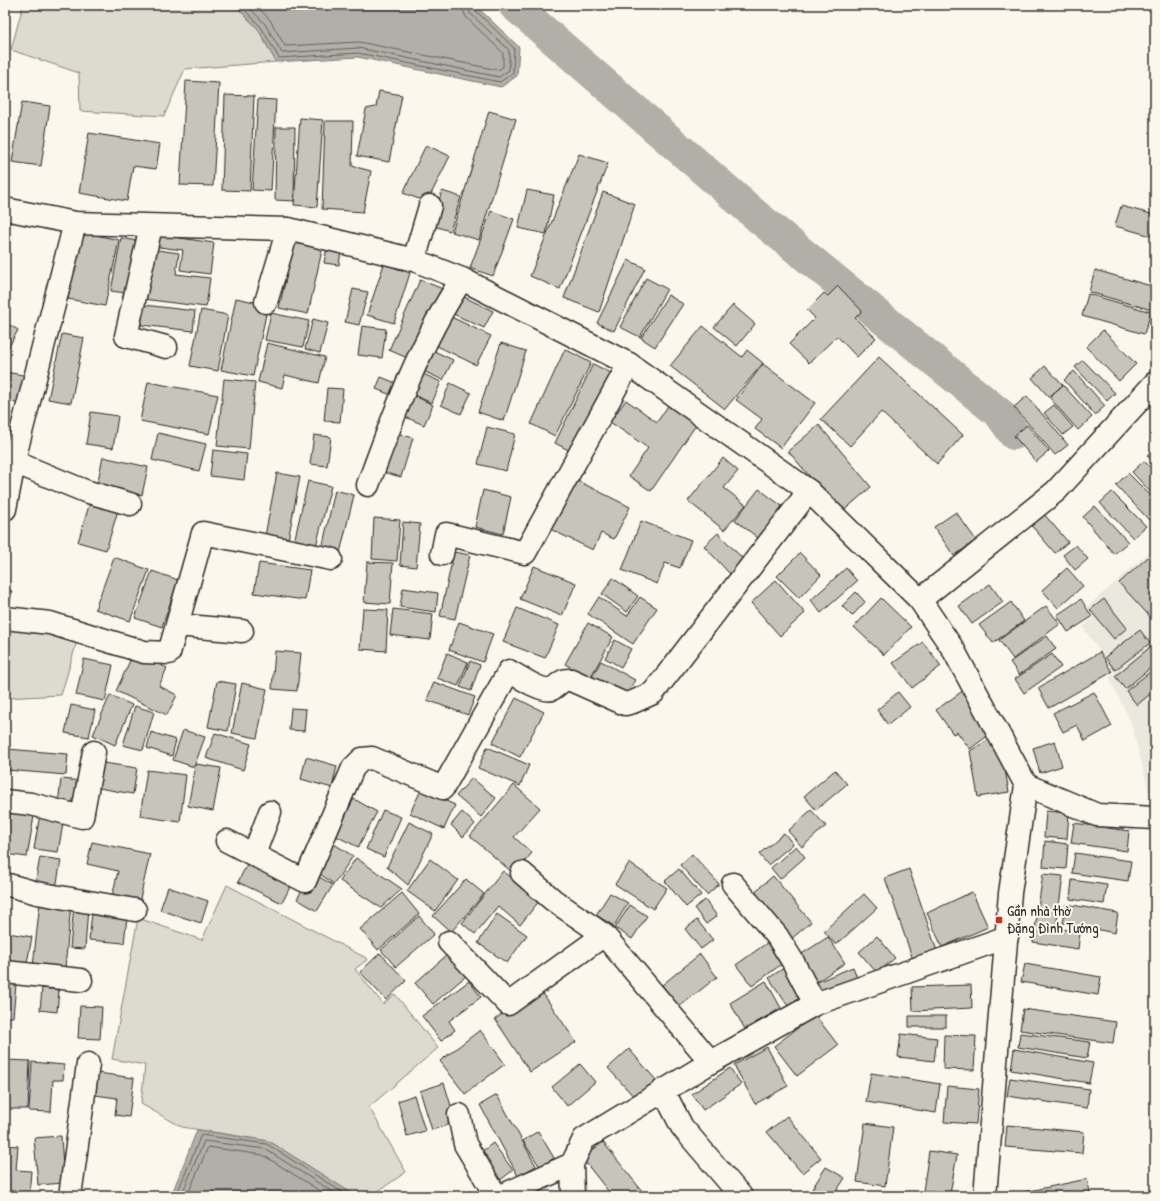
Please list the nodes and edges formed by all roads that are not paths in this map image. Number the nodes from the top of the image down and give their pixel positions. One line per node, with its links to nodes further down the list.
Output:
1 (430, 206): 6 (street)
2 (5, 209): 3 (street)
3 (75, 223): 4 (street); 12 (street)
4 (150, 226): 5 (street); 9 (street)
5 (288, 229): 6 (street); 8 (street)
6 (414, 260): 7 (street)
7 (462, 279): 10 (street); 13 (street)
8 (266, 302)
9 (166, 347)
10 (629, 364): 14 (street); 17 (street)
11 (1155, 383): 19 (street)
12 (12, 452): 15 (street); 16 (street)
13 (368, 485)
14 (810, 491): 19 (street); 29 (street)
15 (130, 504)
16 (5, 509)
17 (442, 554)
18 (331, 558): 21 (street)
19 (920, 600): 24 (street)
20 (5, 618): 21 (street)
21 (177, 625): 22 (street)
22 (242, 631)
23 (94, 752): 25 (street)
24 (1026, 785): 27 (street); 35 (street)
25 (5, 801)
26 (270, 812): 29 (street)
27 (1155, 818)
28 (227, 841): 29 (street)
29 (254, 854)
30 (522, 873): 34 (street)
31 (5, 884): 33 (street)
32 (733, 884): 39 (street)
33 (135, 910)
34 (604, 935): 36 (street); 40 (street)
35 (1007, 937): 39 (street); 50 (street)
36 (449, 942)
37 (5, 972): 38 (street)
38 (81, 980)
39 (815, 1004): 40 (street)
40 (710, 1062): 42 (street)
41 (88, 1064): 45 (street)
42 (663, 1090): 44 (street); 49 (street)
43 (459, 1115): 46 (street)
44 (572, 1164): 47 (street); 48 (street)
45 (70, 1196)
46 (496, 1196)
47 (501, 1196)
48 (573, 1196)
49 (741, 1196)
50 (985, 1196)

